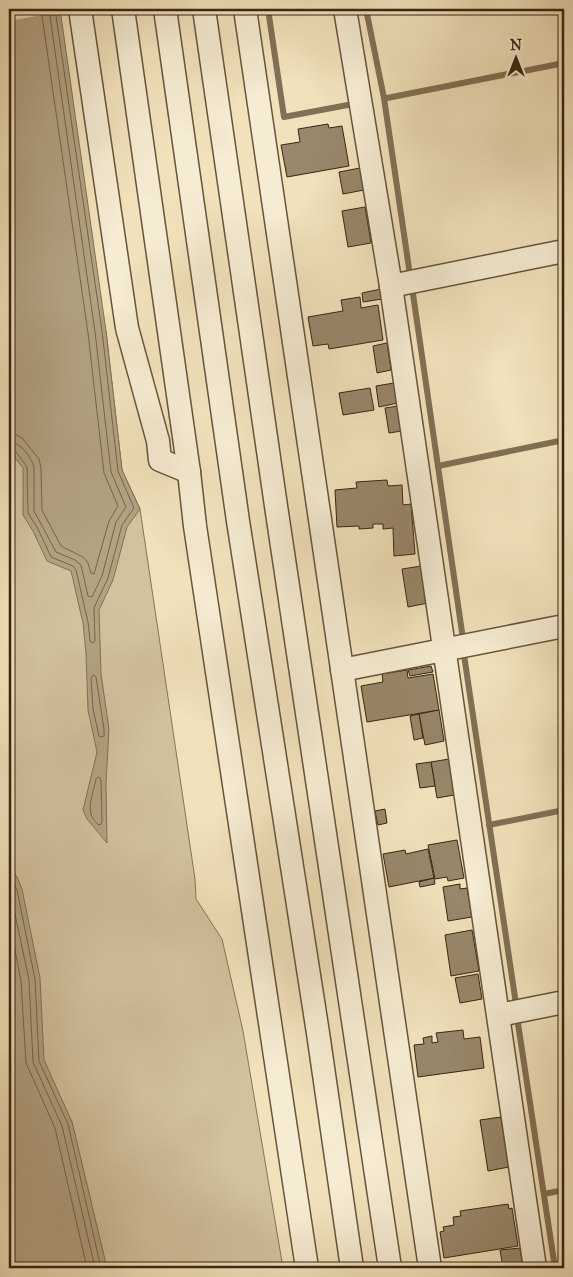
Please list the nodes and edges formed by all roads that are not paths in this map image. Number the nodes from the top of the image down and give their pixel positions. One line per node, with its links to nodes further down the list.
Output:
1 (80, 9): 9 (street)
2 (123, 9): 9 (street)
3 (165, 9): 16 (street)
4 (204, 9): 17 (street)
5 (245, 9): 12 (street)
6 (345, 9): 8 (street)
7 (564, 251): 8 (street)
8 (391, 286): 11 (street)
9 (189, 472): 15 (street)
10 (564, 626): 11 (street)
11 (445, 650): 12 (street); 14 (street)
12 (342, 670): 18 (street)
13 (564, 1002): 14 (street)
14 (499, 1015): 19 (street)
15 (307, 1268)
16 (352, 1268)
17 (390, 1268)
18 (430, 1268)
19 (535, 1268)

